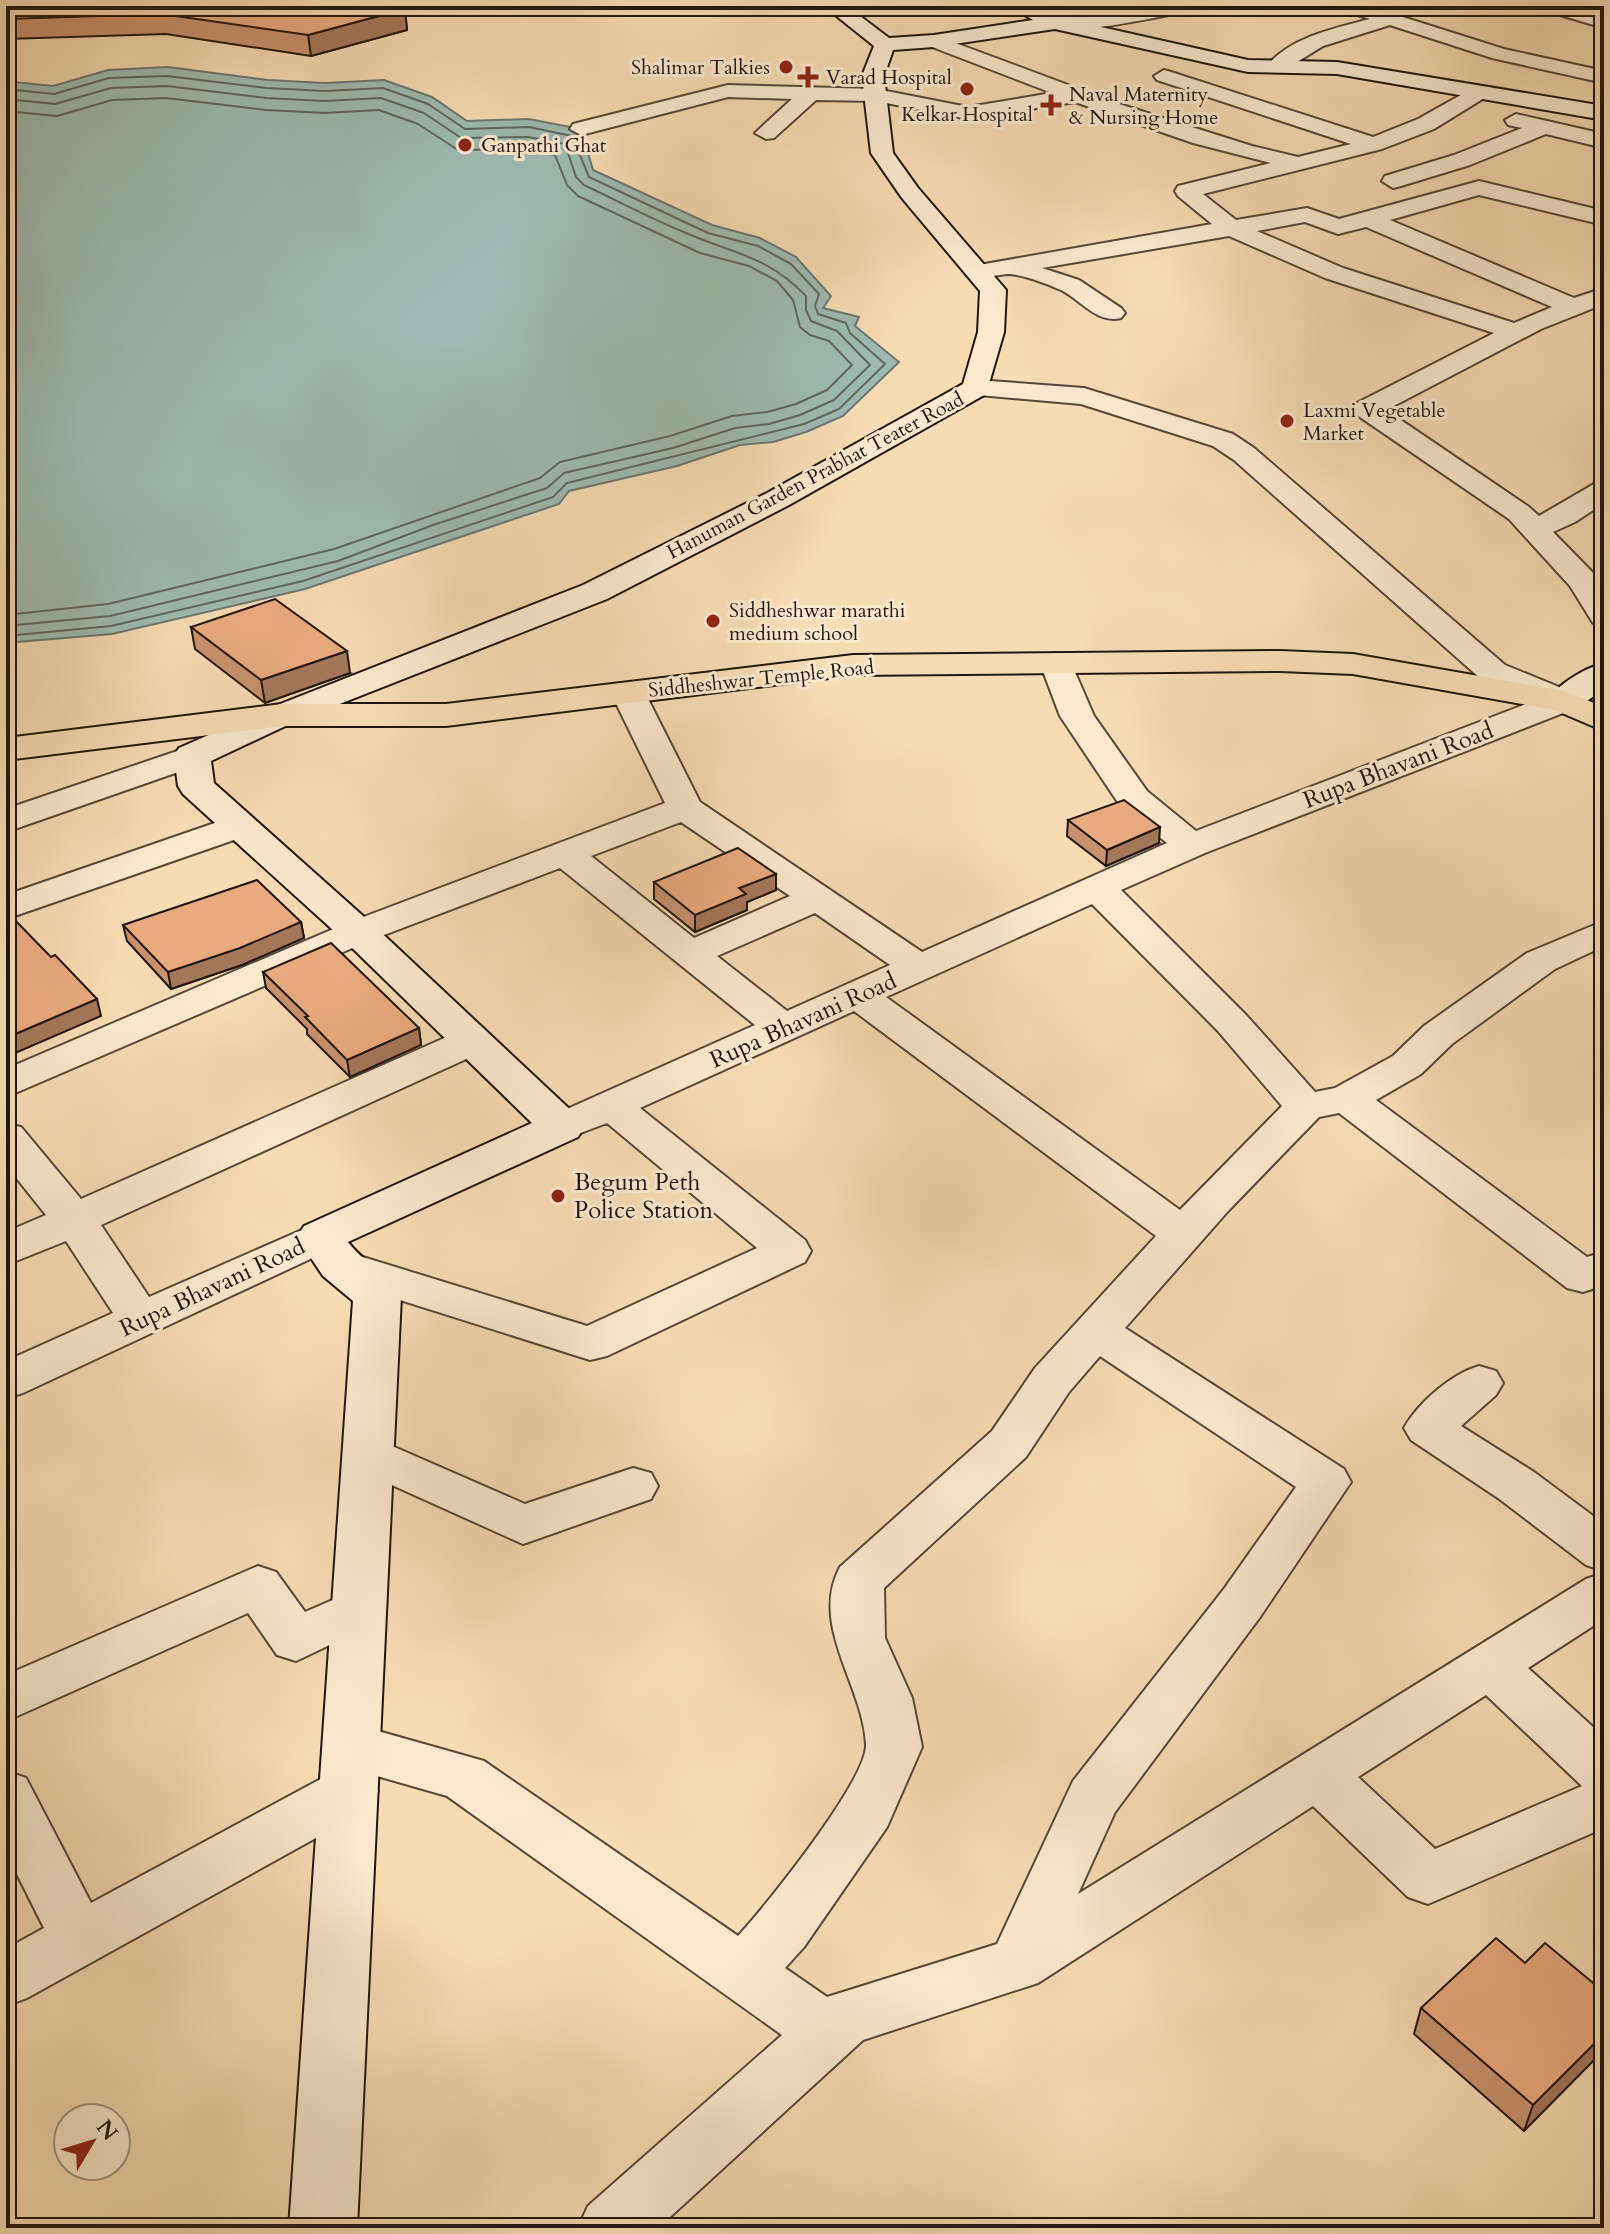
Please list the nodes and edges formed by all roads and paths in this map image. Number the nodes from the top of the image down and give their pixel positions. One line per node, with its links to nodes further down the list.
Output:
1 (834, 6): 10 (street)
2 (1019, 6): 8 (street)
3 (1185, 6): 8 (street)
4 (1349, 6): 6 (street)
5 (1550, 6): 7 (street)
6 (1391, 19): 12 (street); 13 (street)
7 (1604, 22)
8 (1055, 23): 9 (street); 11 (street)
9 (934, 41): 10 (street); 21 (street)
10 (885, 44): 16 (street, Hanuman Garden Prabhat Teater Road)
11 (1216, 58): 13 (street); 28 (street)
12 (1540, 62): 15 (street); 20 (street)
13 (1277, 66): 20 (street)
14 (803, 72): 18 (street)
15 (1604, 77): 22 (street)
16 (869, 81): 19 (street); 21 (street); 39 (street, Hanuman Garden Prabhat Teater Road)
17 (1121, 88): 21 (street)
18 (728, 91): 19 (street); 25 (street)
19 (810, 94): 26 (street)
20 (1467, 95): 22 (street); 24 (street); 28 (street)
21 (1077, 97): 30 (street)
22 (1555, 103): 23 (street)
23 (1604, 113)
24 (1543, 127): 27 (street); 31 (street)
25 (581, 129)
26 (766, 133)
27 (1604, 141)
28 (1374, 144): 29 (street)
29 (1330, 156): 30 (street); 31 (street)
30 (1300, 164): 37 (street)
31 (1393, 181): 33 (street)
32 (1592, 193): 34 (street)
33 (1438, 199): 34 (street); 36 (street)
34 (1556, 206): 35 (street)
35 (1604, 218)
36 (1368, 219): 37 (street); 41 (street)
37 (1231, 228): 38 (street); 43 (street)
38 (1011, 267): 39 (street); 42 (street)
39 (979, 272): 44 (street, Hanuman Garden Prabhat Teater Road)
40 (1604, 295): 41 (street)
41 (1574, 307): 43 (street)
42 (1112, 313)
43 (1516, 332): 46 (street)
44 (976, 388): 51 (street); 52 (street, Hanuman Garden Prabhat Teater Road)
45 (1604, 490): 46 (street)
46 (1534, 529): 47 (street)
47 (1604, 616)
48 (1056, 663): 50 (highway, Siddheshwar Temple Road); 51 (highway, Siddheshwar Temple Road); 59 (street)
49 (1604, 673): 51 (street, Rupa Bhavani Road)
50 (628, 693): 52 (highway, Siddheshwar Temple Road); 56 (street)
51 (1564, 701): 53 (highway, Siddheshwar Temple Road); 59 (street, Rupa Bhavani Road)
52 (282, 715): 54 (highway, Siddheshwar Temple Road); 55 (street, Hanuman Garden Prabhat Teater Road)
53 (1604, 720)
54 (6, 749)
55 (192, 756): 57 (street); 58 (street)
56 (685, 808): 60 (street); 62 (street)
57 (6, 821)
58 (238, 826): 63 (street); 64 (street)
59 (1192, 845): 61 (street, Rupa Bhavani Road)
60 (565, 854): 64 (street); 66 (street)
61 (1098, 888): 67 (street, Rupa Bhavani Road); 72 (street)
62 (818, 898): 66 (street); 67 (street)
63 (6, 908)
64 (358, 932): 70 (street); 71 (street)
65 (1604, 932): 72 (street)
66 (690, 954): 69 (street)
67 (920, 968): 68 (street, Rupa Bhavani Road)
68 (858, 995): 69 (street, Rupa Bhavani Road); 77 (street)
69 (784, 1029): 73 (street, Rupa Bhavani Road)
70 (472, 1041): 74 (street); 76 (street)
71 (6, 1084)
72 (1326, 1103): 77 (street); 80 (street)
73 (612, 1106): 74 (street, Rupa Bhavani Road); 79 (street)
74 (562, 1127): 79 (street, Rupa Bhavani Road)
75 (6, 1137): 76 (street)
76 (74, 1219): 78 (street); 81 (street)
77 (1184, 1234): 82 (street)
78 (6, 1250)
79 (330, 1251): 81 (street, Rupa Bhavani Road); 85 (street)
80 (1604, 1267)
81 (140, 1319): 83 (street, Rupa Bhavani Road)
82 (1096, 1331): 98 (street); 99 (street)
83 (6, 1381)
84 (1479, 1383): 87 (street)
85 (369, 1454): 86 (street); 89 (street)
86 (633, 1486)
87 (1604, 1551)
88 (1604, 1593): 90 (street)
89 (360, 1608): 91 (street); 92 (street)
90 (1490, 1665): 93 (street); 94 (street)
91 (6, 1699)
92 (352, 1769): 97 (street); 99 (street); 102 (street)
93 (1604, 1772)
94 (1317, 1774): 96 (street); 98 (street)
95 (6, 1795): 97 (street)
96 (1604, 1802)
97 (79, 1939): 100 (street)
98 (1017, 1964): 101 (street)
99 (742, 1972): 101 (street)
100 (6, 1979)
101 (827, 2032): 103 (street)
102 (323, 2228)
103 (611, 2228)

